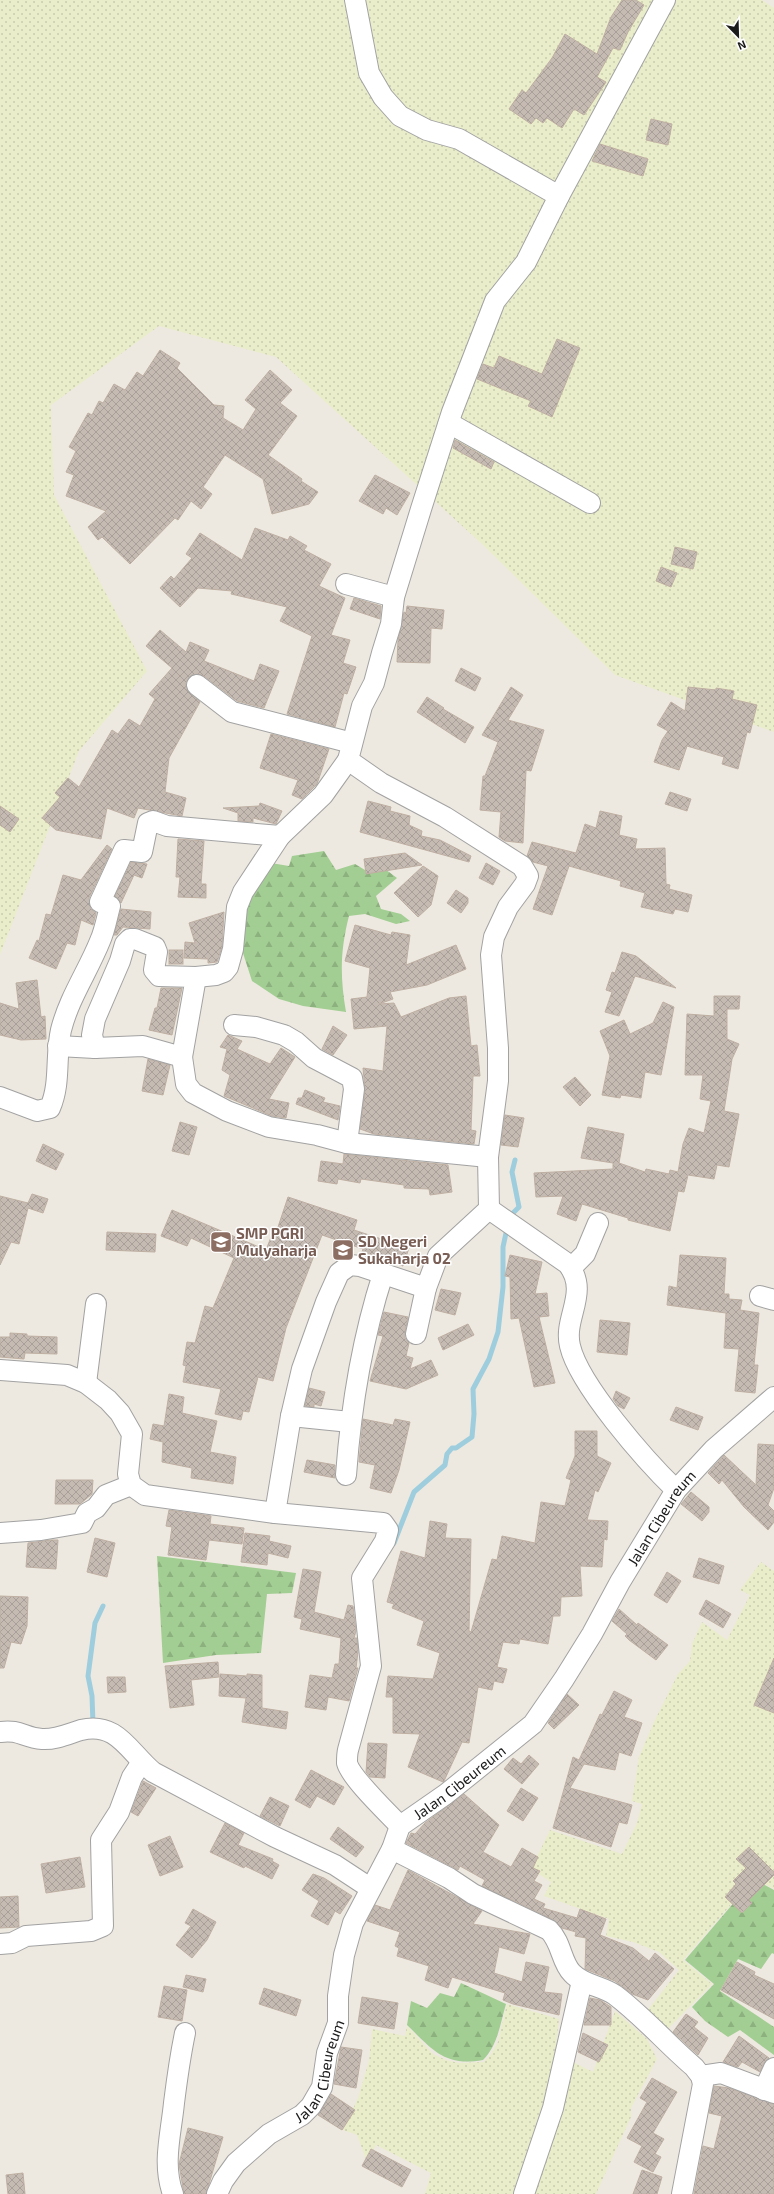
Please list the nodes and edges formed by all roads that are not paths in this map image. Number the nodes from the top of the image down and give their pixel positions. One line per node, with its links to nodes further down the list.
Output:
1 (356, 0): 3 (street)
2 (665, 0): 3 (street)
3 (559, 196): 4 (street)
4 (449, 422): 5 (street); 7 (street)
5 (590, 503)
6 (346, 584): 7 (street)
7 (394, 597): 9 (street)
8 (196, 685): 9 (street)
9 (350, 751): 10 (street); 18 (street)
10 (280, 836): 11 (street); 13 (street)
11 (196, 977): 14 (street); 15 (street)
12 (234, 1024): 17 (street)
13 (58, 1046): 14 (street); 16 (street)
14 (95, 1048): 15 (street)
15 (182, 1057): 17 (street)
16 (0, 1097)
17 (347, 1143): 18 (street)
18 (488, 1157): 19 (street)
19 (489, 1209): 21 (street); 23 (street)
20 (598, 1223): 21 (street)
21 (571, 1268): 33 (street)
22 (383, 1274): 23 (street); 29 (street); 30 (street)
23 (426, 1288): 25 (street)
24 (96, 1304): 27 (street)
25 (416, 1334)
26 (0, 1370): 27 (street)
27 (86, 1383): 32 (street)
28 (774, 1396): 33 (street, Jalan Cibeureum)
29 (291, 1416): 30 (street); 34 (street)
30 (350, 1422): 31 (street)
31 (346, 1475)
32 (131, 1485): 34 (street); 35 (street)
33 (676, 1490): 38 (street, Jalan Cibeureum)
34 (275, 1513): 38 (street)
35 (0, 1533)
36 (0, 1732): 37 (street)
37 (142, 1762): 40 (street); 41 (street)
38 (400, 1826): 39 (street, Jalan Cibeureum)
39 (392, 1849): 40 (street, Jalan Cibeureum); 42 (street)
40 (370, 1888): 48 (street, Jalan Cibeureum)
41 (0, 1944)
42 (582, 1981): 45 (street); 49 (street)
43 (184, 2033): 47 (street)
44 (774, 2068): 46 (street)
45 (701, 2076): 46 (street); 50 (street)
46 (769, 2091)
47 (173, 2194)
48 (217, 2194)
49 (524, 2194)
50 (682, 2194)

